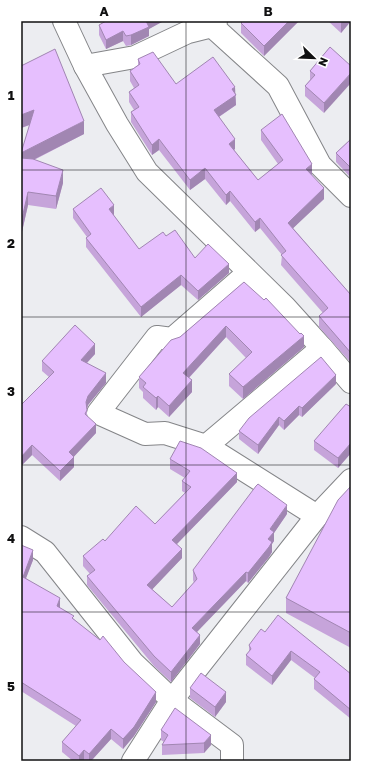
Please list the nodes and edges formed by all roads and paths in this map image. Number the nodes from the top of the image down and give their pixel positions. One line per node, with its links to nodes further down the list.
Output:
1 (64, 21): 3 (street)
2 (214, 23): 3 (street); 4 (street)
3 (85, 66): 5 (street)
4 (351, 196)
5 (248, 273): 6 (street); 8 (street)
6 (322, 348): 7 (street); 8 (street)
7 (351, 382)
8 (206, 446): 10 (street)
9 (351, 480): 10 (street)
10 (317, 516): 12 (street)
11 (21, 536): 12 (street)
12 (172, 700): 13 (street); 14 (street)
13 (133, 761)
14 (232, 761)

